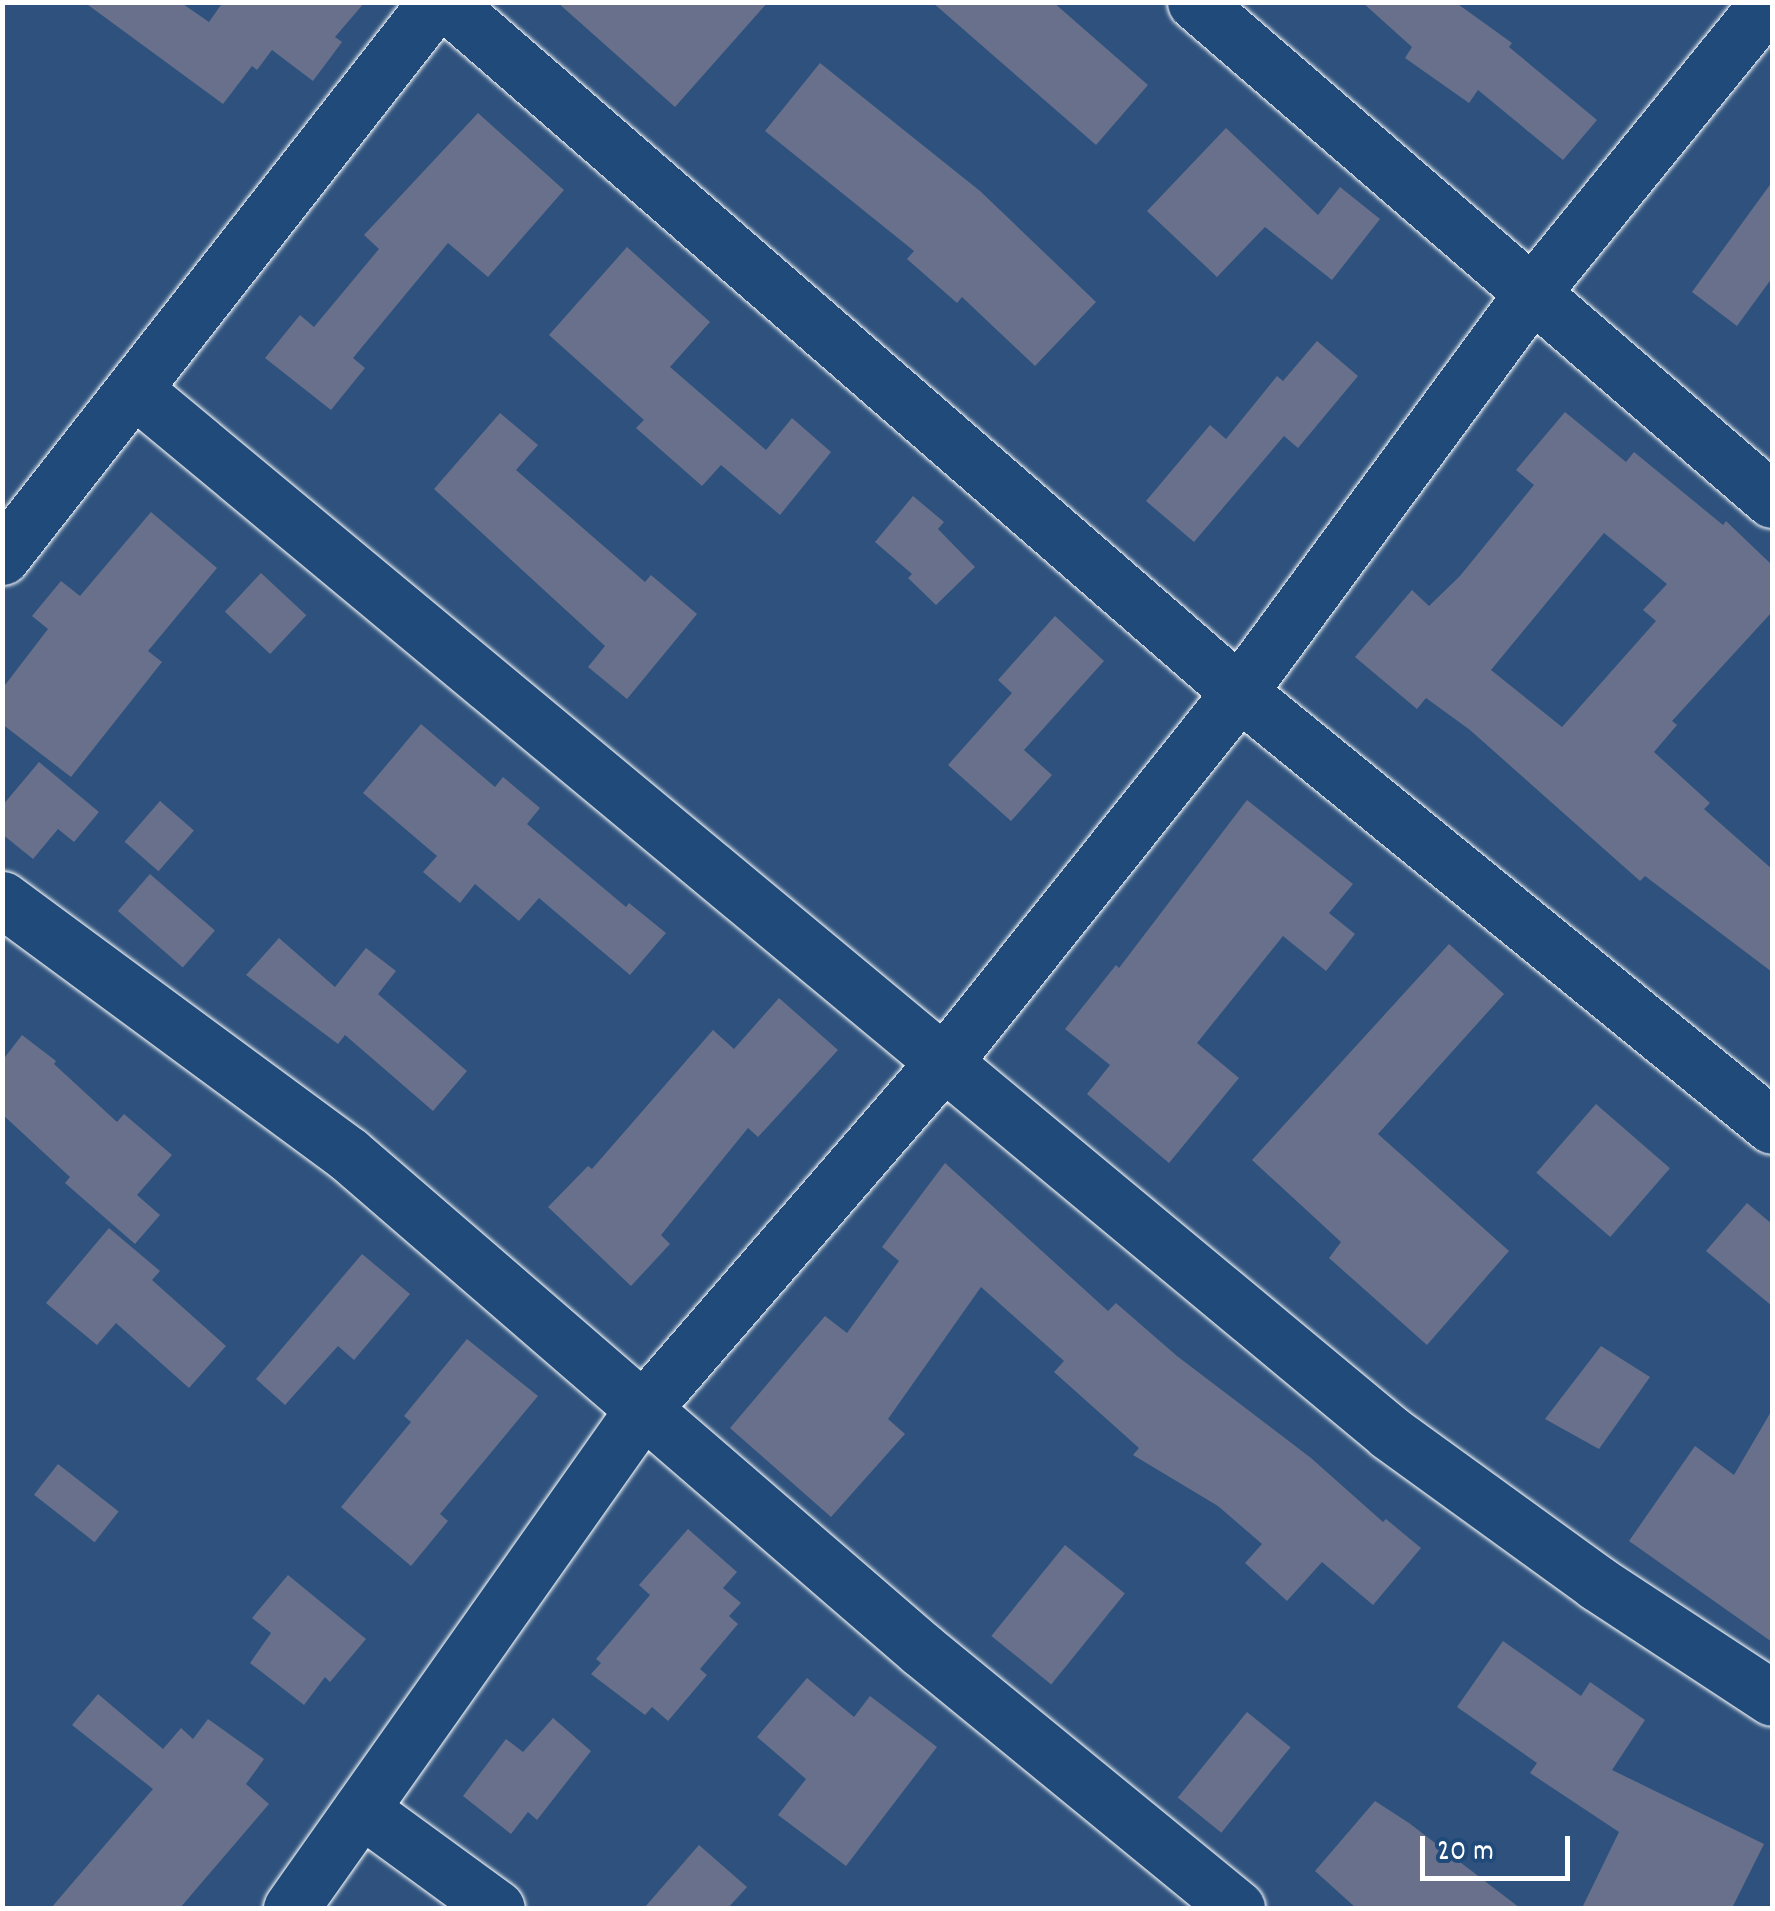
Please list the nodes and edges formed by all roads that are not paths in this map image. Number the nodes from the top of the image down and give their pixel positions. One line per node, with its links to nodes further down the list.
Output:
1 (436, 2): 6 (street)
2 (445, 2): 9 (street)
3 (1195, 2): 5 (street)
4 (1768, 2): 5 (street)
5 (1532, 294): 7 (street); 9 (street)
6 (136, 391): 8 (street); 11 (street)
7 (1772, 500)
8 (2, 557)
9 (1239, 692): 11 (street); 12 (street)
10 (2, 898): 13 (street)
11 (944, 1062): 13 (street); 14 (street)
12 (1772, 1126)
13 (643, 1409): 15 (street); 18 (street)
14 (1772, 1698)
15 (361, 1809): 16 (street); 17 (street)
16 (290, 1908)
17 (497, 1908)
18 (1237, 1908)

